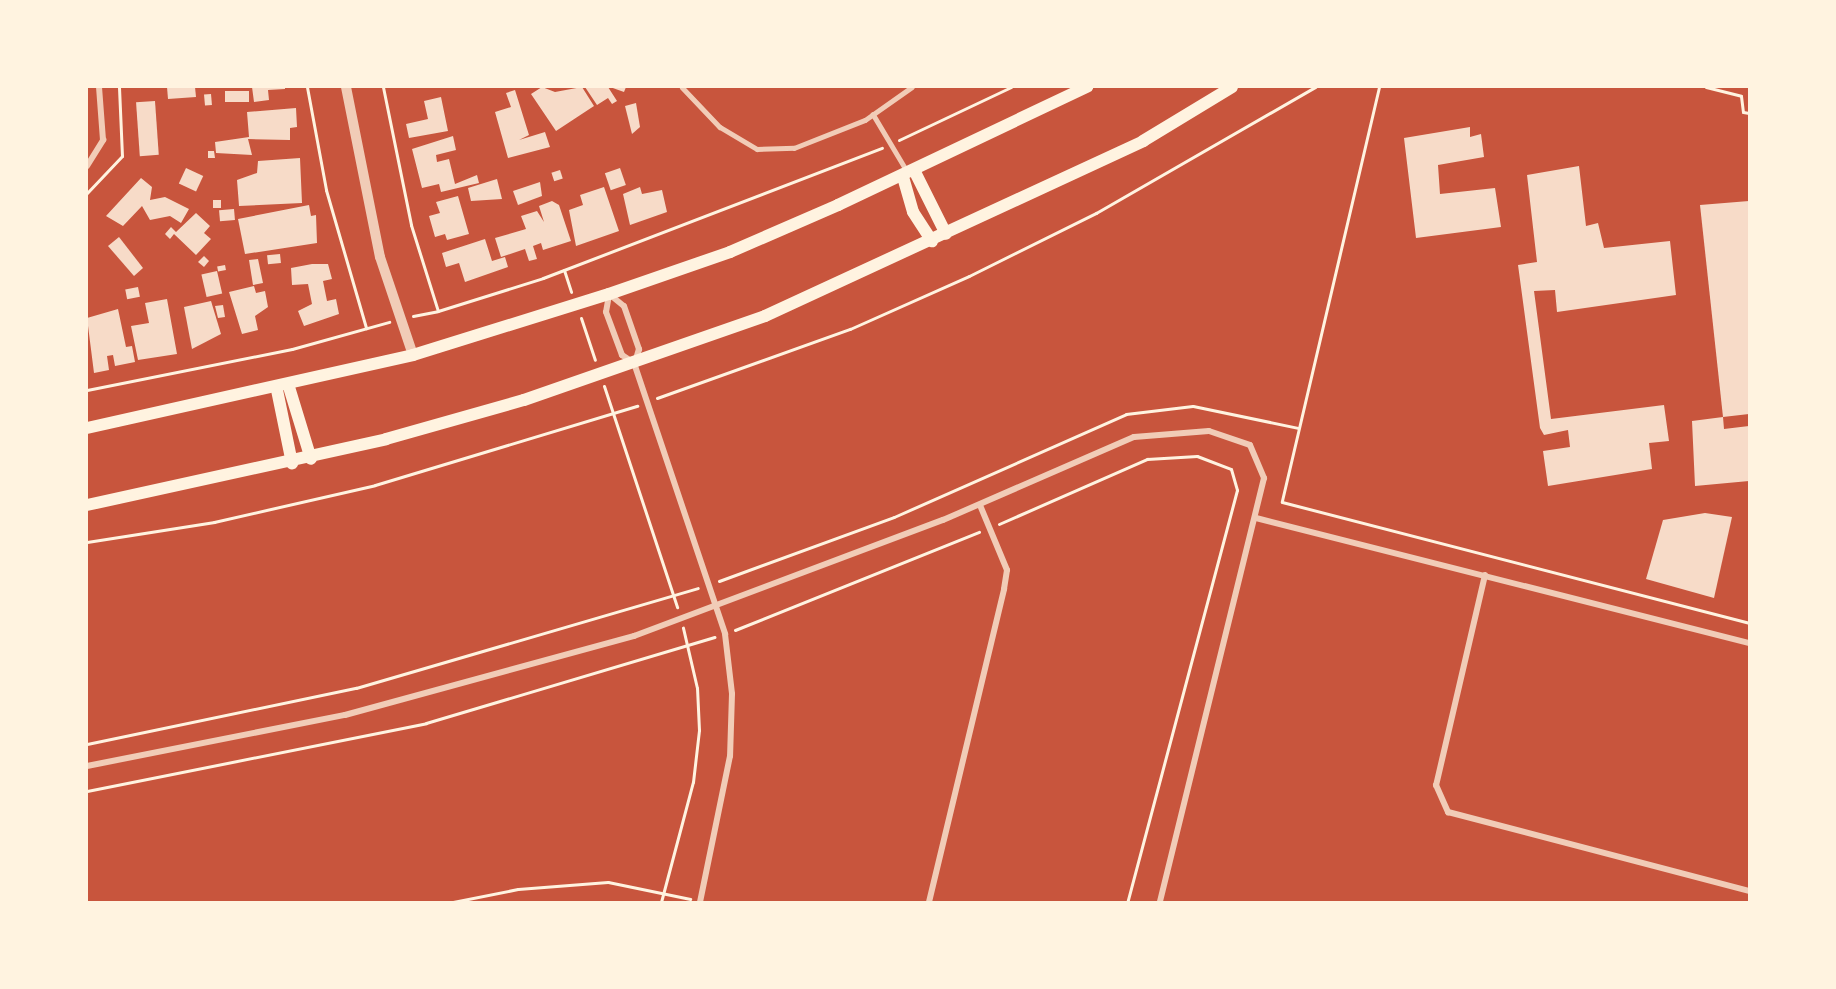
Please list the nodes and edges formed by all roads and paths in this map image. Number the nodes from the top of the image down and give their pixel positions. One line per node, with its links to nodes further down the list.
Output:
1 (99, 87): 18 (street)
2 (307, 87): 27 (path)
3 (346, 87): 26 (street)
4 (383, 87): 25 (path)
5 (682, 87): 15 (lane)
6 (912, 87): 15 (lane)
7 (1011, 87): 17 (path)
8 (1087, 87): 19 (main road)
9 (1232, 87): 16 (main road)
10 (1244, 87): 16 (main road)
11 (1315, 87): 34 (path)
12 (1379, 87): 47 (path)
13 (1706, 87): 14 (path)
14 (1749, 113)
15 (873, 114): 17 (lane)
16 (1175, 124): 20 (main road)
17 (890, 144): 19 (lane); 22 (path)
18 (87, 166)
19 (909, 175): 20 (main road); 21 (main road); 23 (main road)
20 (946, 234): 21 (main road)
21 (932, 241): 29 (main road)
22 (564, 270): 24 (path); 25 (path)
23 (609, 294): 24 (main road); 29 (street); 29 (street)
24 (576, 305): 28 (main road); 30 (path)
25 (438, 311): 26 (path)
26 (402, 318): 27 (path); 28 (street)
27 (366, 328): 32 (path)
28 (413, 355): 31 (main road)
29 (634, 363): 30 (main road); 34 (street)
30 (600, 375): 35 (path); 37 (main road)
31 (289, 387): 33 (main road); 37 (main road)
32 (87, 390)
33 (277, 390): 36 (main road); 38 (main road)
34 (648, 402): 35 (path); 45 (street)
35 (614, 416): 43 (path); 46 (path)
36 (87, 428)
37 (311, 459): 38 (main road)
38 (292, 463): 39 (main road)
39 (87, 505)
40 (980, 505): 41 (street); 42 (street); 45 (street)
41 (1256, 518): 44 (street); 60 (street)
42 (989, 528): 48 (path); 58 (street); 59 (path)
43 (87, 542)
44 (1485, 575): 49 (street); 53 (street)
45 (717, 606): 46 (street); 48 (street)
46 (681, 619): 50 (path); 51 (street)
47 (1749, 623)
48 (724, 634): 50 (path); 57 (street)
49 (1749, 643)
50 (688, 645): 52 (path); 54 (path)
51 (87, 766)
52 (87, 791)
53 (1749, 891)
54 (664, 894): 55 (path); 56 (path); 57 (path)
55 (453, 902)
56 (661, 902)
57 (700, 902)
58 (929, 902)
59 (1127, 902)
60 (1160, 902)

